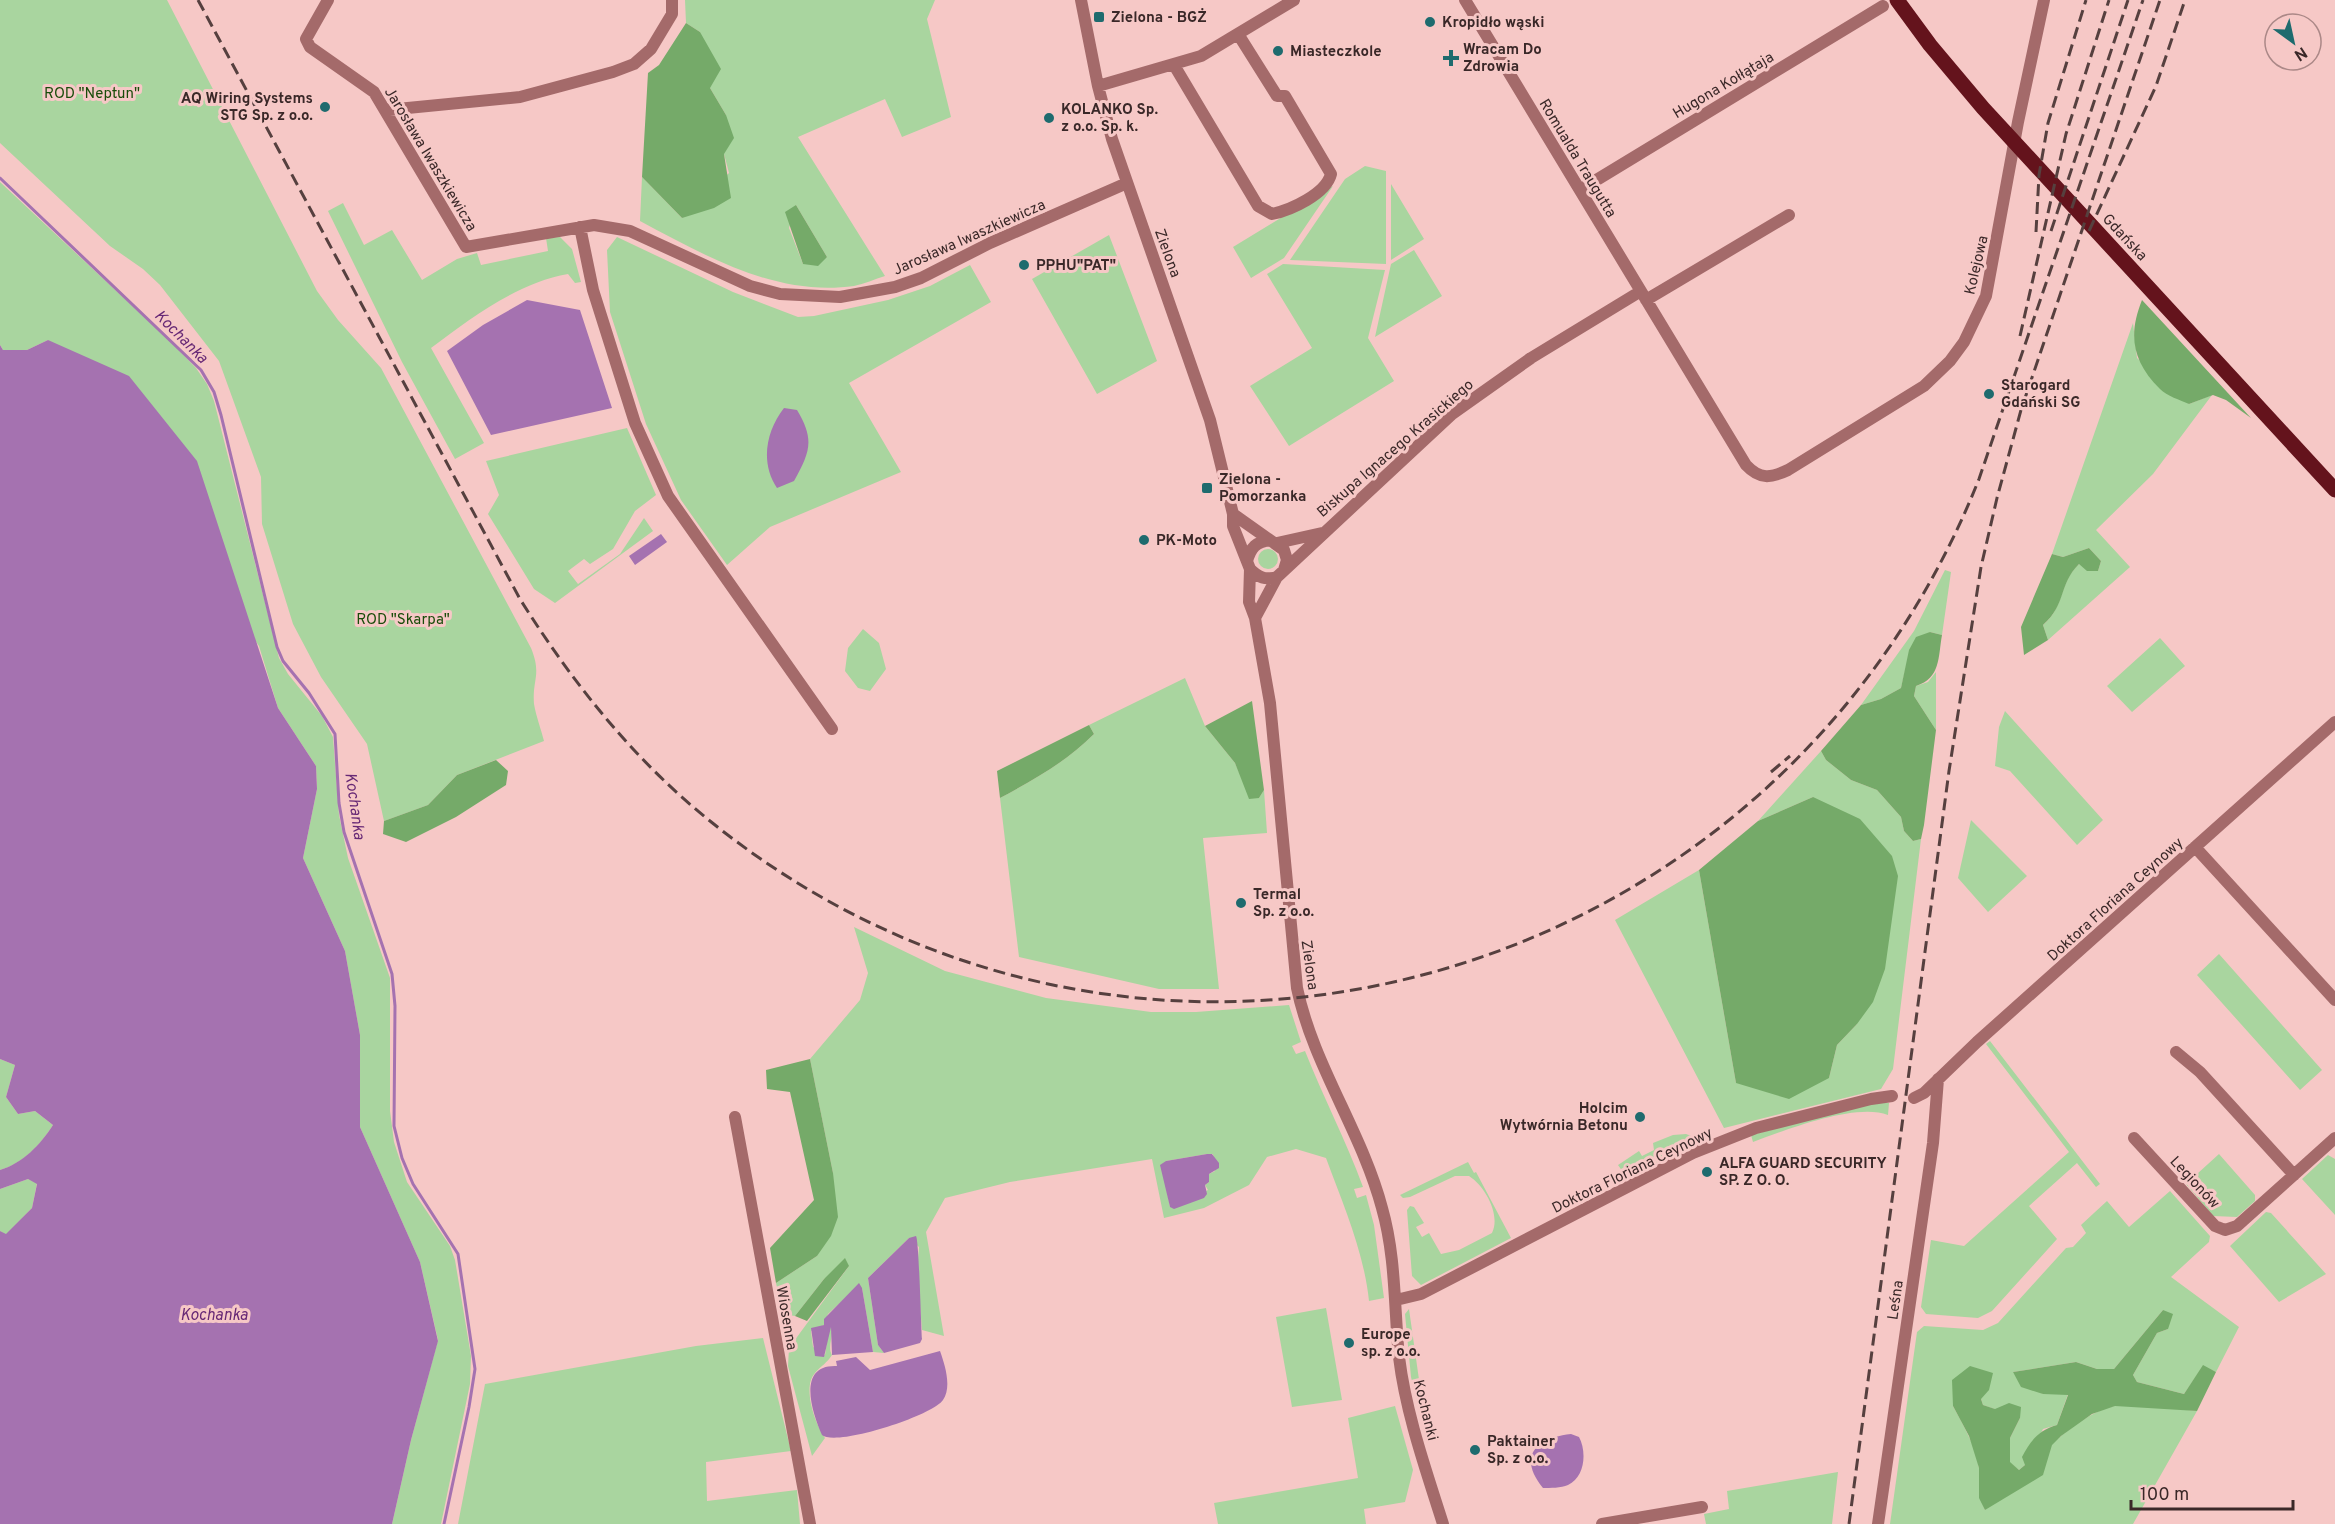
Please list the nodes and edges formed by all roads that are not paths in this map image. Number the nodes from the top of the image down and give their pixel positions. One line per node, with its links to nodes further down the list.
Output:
1 (328, 0): 11 (street, Jarosława Iwaszkiewicza)
2 (672, 0): 11 (street)
3 (1081, 0): 10 (street, Zielona)
4 (1294, 0): 8 (street)
5 (1465, 0): 13 (street, Romualda Traugutta)
6 (2044, 0): 17 (street, Kolejowa)
7 (1890, 3): 13 (street, Hugona Kołłątaja); 18 (main road, Gdańska)
8 (1238, 34): 9 (street); 9 (street)
9 (1174, 65): 10 (street)
10 (1098, 86): 12 (street, Zielona)
11 (387, 111): 15 (street, Jarosława Iwaszkiewicza)
12 (1127, 183): 15 (street, Jarosława Iwaszkiewicza); 19 (street, Zielona)
13 (1580, 190): 16 (street, Romualda Traugutta)
14 (1789, 215): 16 (street)
15 (580, 227): 26 (street)
16 (1644, 296): 17 (street, Romualda Traugutta); 20 (street, Biskupa Ignacego Krasickiego)
17 (1746, 465)
18 (2335, 490)
19 (1233, 514): 21 (street); 22 (street, Zielona)
20 (1322, 533): 21 (street, Biskupa Ignacego Krasickiego); 23 (street, Biskupa Ignacego Krasickiego)
21 (1274, 542): 22 (street); 23 (street)
22 (1249, 565): 23 (street); 24 (street, Zielona)
23 (1280, 574): 24 (street)
24 (1255, 618): 37 (street, Zielona)
25 (2335, 722): 27 (street, Doktora Floriana Ceynowy)
26 (832, 729)
27 (2196, 847): 28 (street); 30 (street, Doktora Floriana Ceynowy)
28 (2335, 1000)
29 (2176, 1052): 36 (street)
30 (1938, 1079): 32 (street, Doktora Floriana Ceynowy); 42 (street, Leśna)
31 (1892, 1096): 37 (street, Doktora Floriana Ceynowy)
32 (1914, 1098)
33 (735, 1117): 39 (street, Wiosenna)
34 (2134, 1138): 36 (street, Legionów)
35 (2335, 1138): 36 (street, Legionów)
36 (2294, 1175)
37 (1396, 1300): 40 (street, Kochanki)
38 (1702, 1507): 41 (street)
39 (810, 1524)
40 (1443, 1524)
41 (1602, 1524)
42 (1878, 1524)

